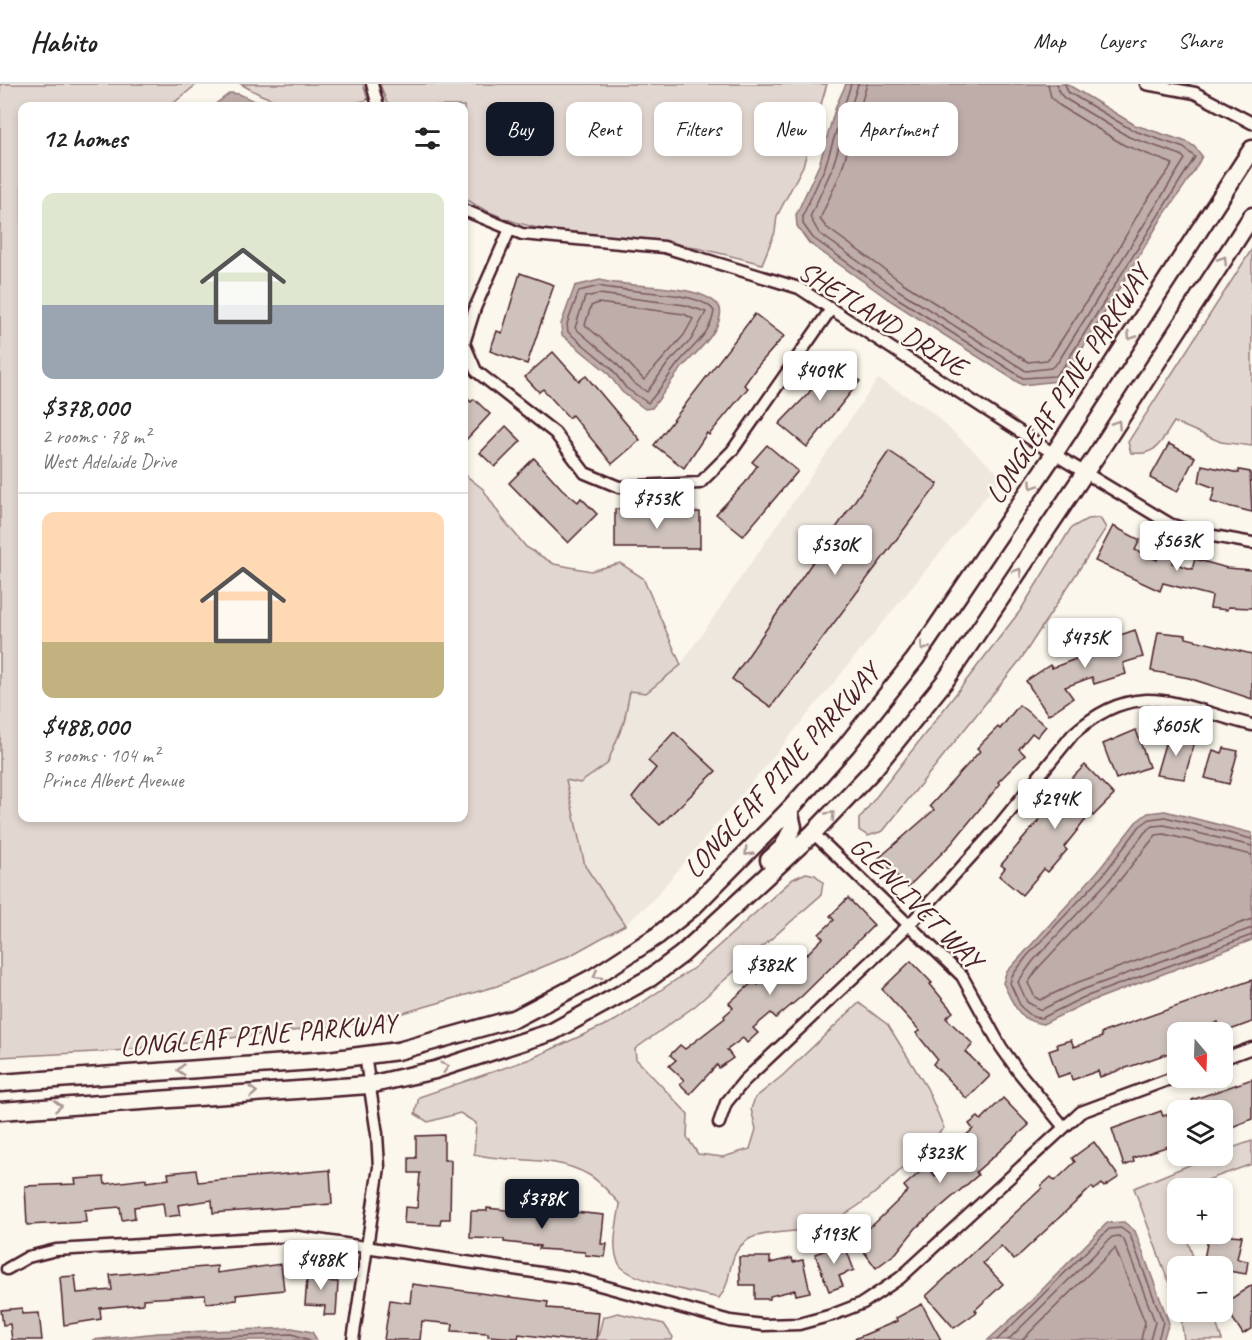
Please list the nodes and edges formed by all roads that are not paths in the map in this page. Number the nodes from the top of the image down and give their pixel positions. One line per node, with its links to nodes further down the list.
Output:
1 (372, 84): 3 (street)
2 (1152, 85): 4 (street)
3 (377, 102)
4 (1252, 123)
5 (1252, 149): 12 (main road, LONGLEAF PINE PARKWAY, one-way to 12)
6 (468, 212): 8 (street, SHETLAND DRIVE)
7 (1252, 216): 13 (main road, LONGLEAF PINE PARKWAY, one-way to 7)
8 (510, 229): 9 (street, SHETLAND DRIVE); 10 (street)
9 (831, 309): 11 (street); 12 (street, SHETLAND DRIVE)
10 (468, 330)
11 (468, 352)
12 (1054, 454): 13 (street, SHETLAND DRIVE); 16 (main road, LONGLEAF PINE PARKWAY, one-way to 16)
13 (1084, 473): 14 (street, SHETLAND DRIVE); 17 (main road, LONGLEAF PINE PARKWAY, one-way to 13)
14 (1252, 543)
15 (1252, 725): 18 (street)
16 (789, 810): 19 (main road); 21 (main road, LONGLEAF PINE PARKWAY, one-way to 21)
17 (813, 833): 18 (street, GLENLIVET WAY); 19 (main road, LONGLEAF PINE PARKWAY)
18 (909, 926): 27 (street); 28 (street, GLENLIVET WAY)
19 (681, 955): 25 (main road, LONGLEAF PINE PARKWAY, one-way to 19)
20 (1252, 1048): 22 (street)
21 (365, 1055): 24 (main road, LONGLEAF PINE PARKWAY, one-way to 24); 25 (street)
22 (1233, 1055)
23 (1167, 1080): 28 (street)
24 (0, 1083)
25 (369, 1085): 26 (main road, LONGLEAF PINE PARKWAY, one-way to 25); 29 (street)
26 (0, 1111)
27 (719, 1123)
28 (1064, 1126): 29 (street)
29 (368, 1247): 30 (street); 31 (street)
30 (7, 1269)
31 (353, 1340)

